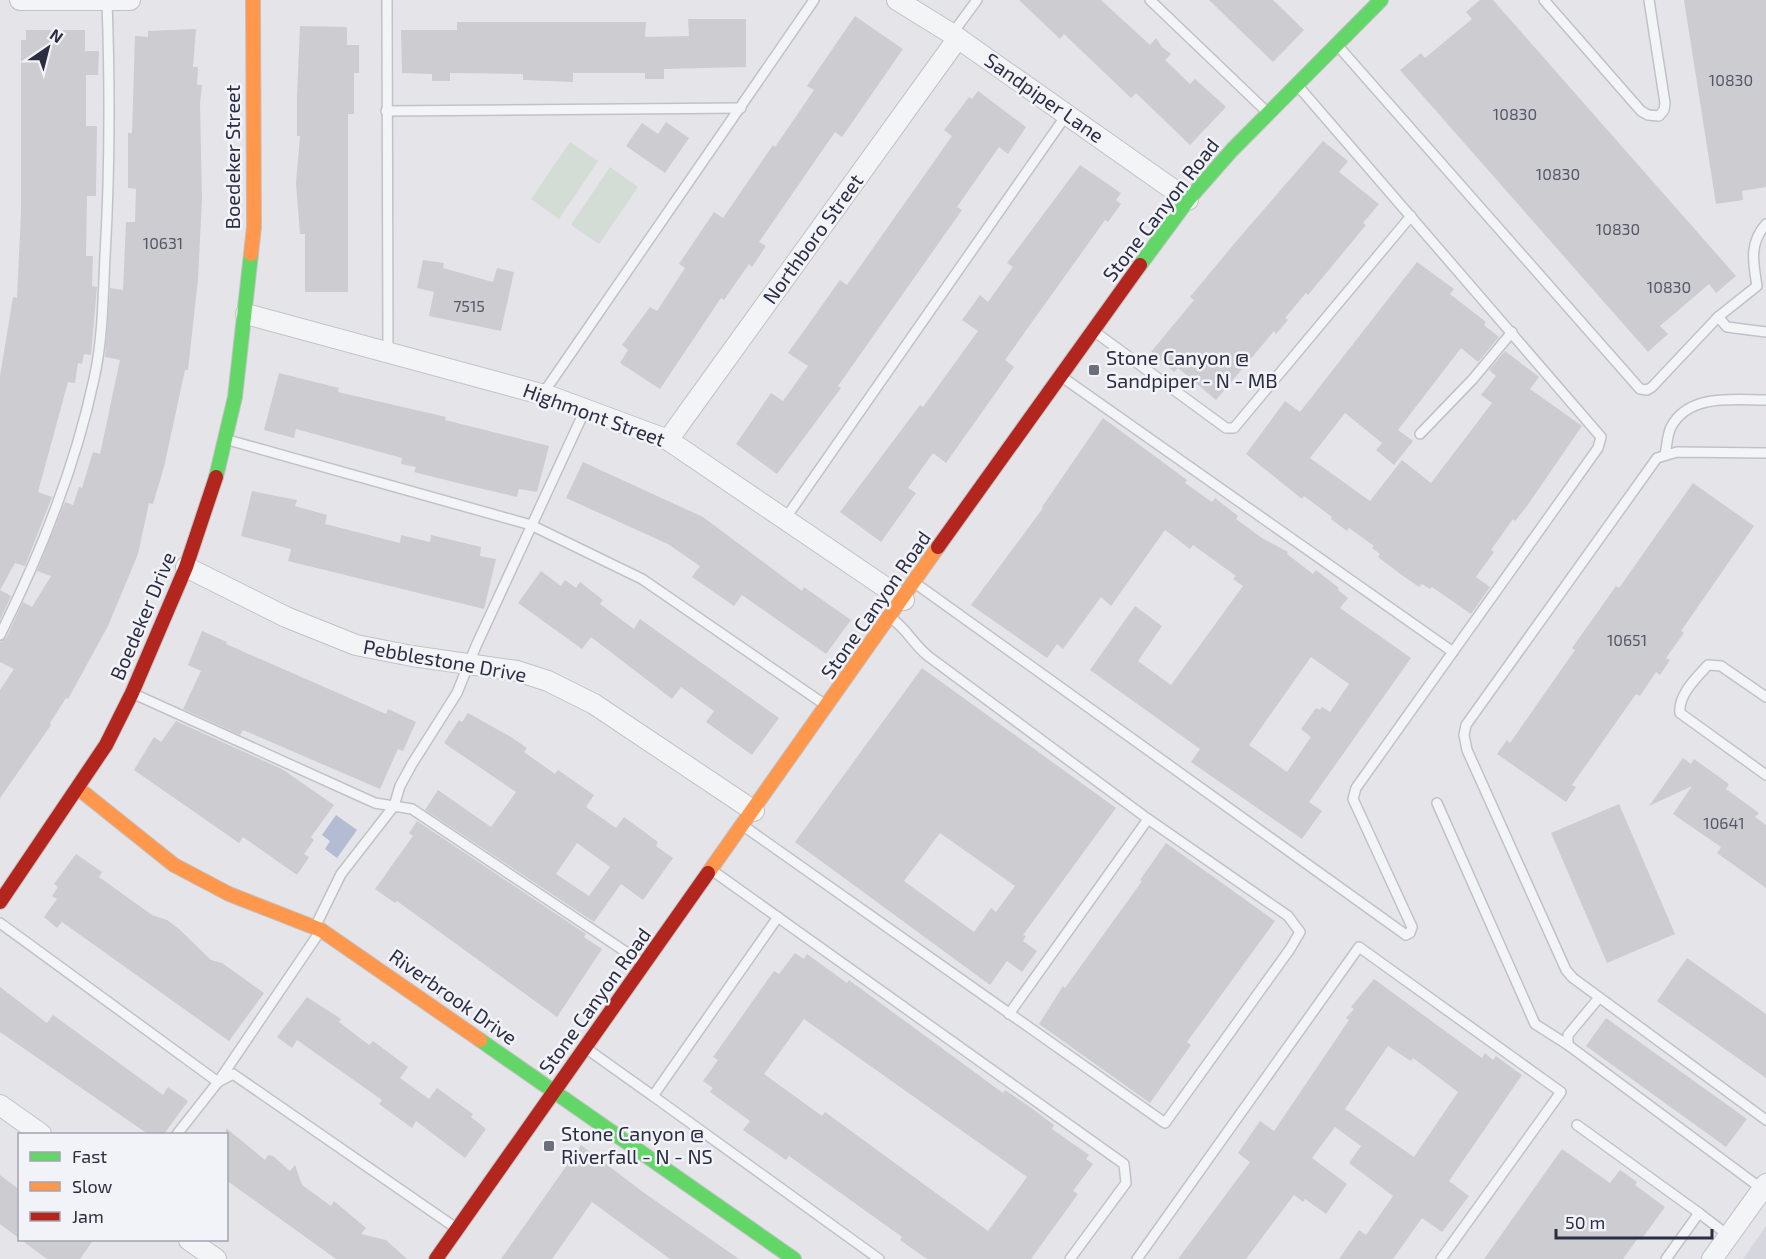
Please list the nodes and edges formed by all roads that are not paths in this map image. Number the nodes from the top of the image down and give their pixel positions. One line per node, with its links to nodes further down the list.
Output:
1 (20, 0): 11 (street)
2 (130, 0): 11 (street)
3 (253, 0): 23 (street, Boedeker Street)
4 (387, 0): 17 (lane)
5 (814, 0): 16 (lane)
6 (897, 0): 13 (street, Sandpiper Lane)
7 (978, 0): 13 (lane)
8 (1150, 0): 18 (lane)
9 (1544, 0): 10 (lane)
10 (1649, 0)
11 (107, 1): 44 (lane)
12 (1371, 3): 14 (street, Stone Canyon Road)
13 (955, 36): 19 (street, Sandpiper Lane); 35 (street, Northboro Street)
14 (1336, 44): 15 (street, Stone Canyon Road); 24 (lane)
15 (1296, 84): 18 (street, Stone Canyon Road); 21 (lane)
16 (741, 108): 17 (lane); 30 (lane)
17 (386, 111): 28 (lane)
18 (1268, 113): 20 (street, Stone Canyon Road)
19 (1067, 114): 20 (street, Sandpiper Lane); 38 (lane)
20 (1188, 200): 25 (street, Stone Canyon Road)
21 (1411, 216): 25 (lane); 26 (lane)
22 (1766, 224): 24 (lane)
23 (246, 314): 28 (street, Highmont Street); 34 (street, Boedeker Drive)
24 (1718, 317): 27 (lane)
25 (1092, 330): 29 (street, Stone Canyon Road)
26 (1512, 332): 33 (lane); 45 (lane)
27 (1766, 332)
28 (388, 352): 30 (street, Highmont Street)
29 (1060, 375): 41 (street, Stone Canyon Road); 45 (lane)
30 (542, 394): 32 (street, Highmont Street)
31 (1766, 400): 37 (lane)
32 (585, 410): 35 (street, Highmont Street); 39 (lane)
33 (1420, 434)
34 (225, 439): 39 (lane); 40 (street, Boedeker Drive)
35 (668, 440): 38 (street, Highmont Street)
36 (1766, 453): 37 (lane)
37 (1665, 455): 62 (lane)
38 (785, 519): 42 (street, Highmont Street)
39 (531, 525): 46 (lane); 49 (lane)
40 (186, 567): 46 (street, Pebblestone Drive); 47 (street, Boedeker Drive)
41 (915, 583): 42 (street, Stone Canyon Road); 45 (lane)
42 (904, 600): 43 (street, Stone Canyon Road)
43 (891, 618): 49 (street, Stone Canyon Road); 55 (lane)
44 (0, 635)
45 (1453, 652)
46 (469, 663): 53 (lane); 54 (street, Pebblestone Drive)
47 (132, 693): 51 (street, Boedeker Drive); 53 (lane)
48 (1766, 697): 50 (lane)
49 (828, 707): 54 (street, Stone Canyon Road)
50 (1766, 774)
51 (78, 789): 57 (street, Boedeker Drive); 60 (street, Riverbrook Drive)
52 (1437, 804): 64 (lane)
53 (394, 806): 60 (lane); 61 (lane)
54 (749, 818): 56 (street, Stone Canyon Road); 63 (lane)
55 (1148, 819): 63 (lane); 63 (lane)
56 (712, 870): 58 (lane); 61 (street, Stone Canyon Road)
57 (0, 902)
58 (778, 917): 68 (lane); 83 (lane)
59 (0, 923): 66 (lane)
60 (318, 928): 66 (lane); 67 (street, Riverbrook Drive)
61 (644, 964): 65 (street, Stone Canyon Road)
62 (1598, 999): 64 (lane); 70 (lane)
63 (1009, 1014)
64 (1568, 1045): 74 (lane)
65 (585, 1047): 67 (street, Stone Canyon Road); 68 (lane)
66 (218, 1082): 73 (lane); 76 (lane)
67 (553, 1092): 76 (street, Stone Canyon Road); 79 (street, Riverbrook Drive)
68 (653, 1096): 82 (lane)
69 (0, 1105): 72 (street)
70 (1766, 1120)
71 (1577, 1125): 75 (lane)
72 (40, 1133)
73 (178, 1133)
74 (1764, 1186): 77 (street)
75 (1699, 1214): 77 (lane); 86 (lane)
76 (458, 1229): 81 (street, Stone Canyon Road)
77 (1729, 1236): 87 (street)
78 (192, 1241): 80 (street)
79 (792, 1258)
80 (216, 1259)
81 (436, 1259)
82 (879, 1259)
83 (1070, 1259)
84 (1137, 1259): 85 (lane)
85 (1441, 1259)
86 (1666, 1259)
87 (1713, 1259)

